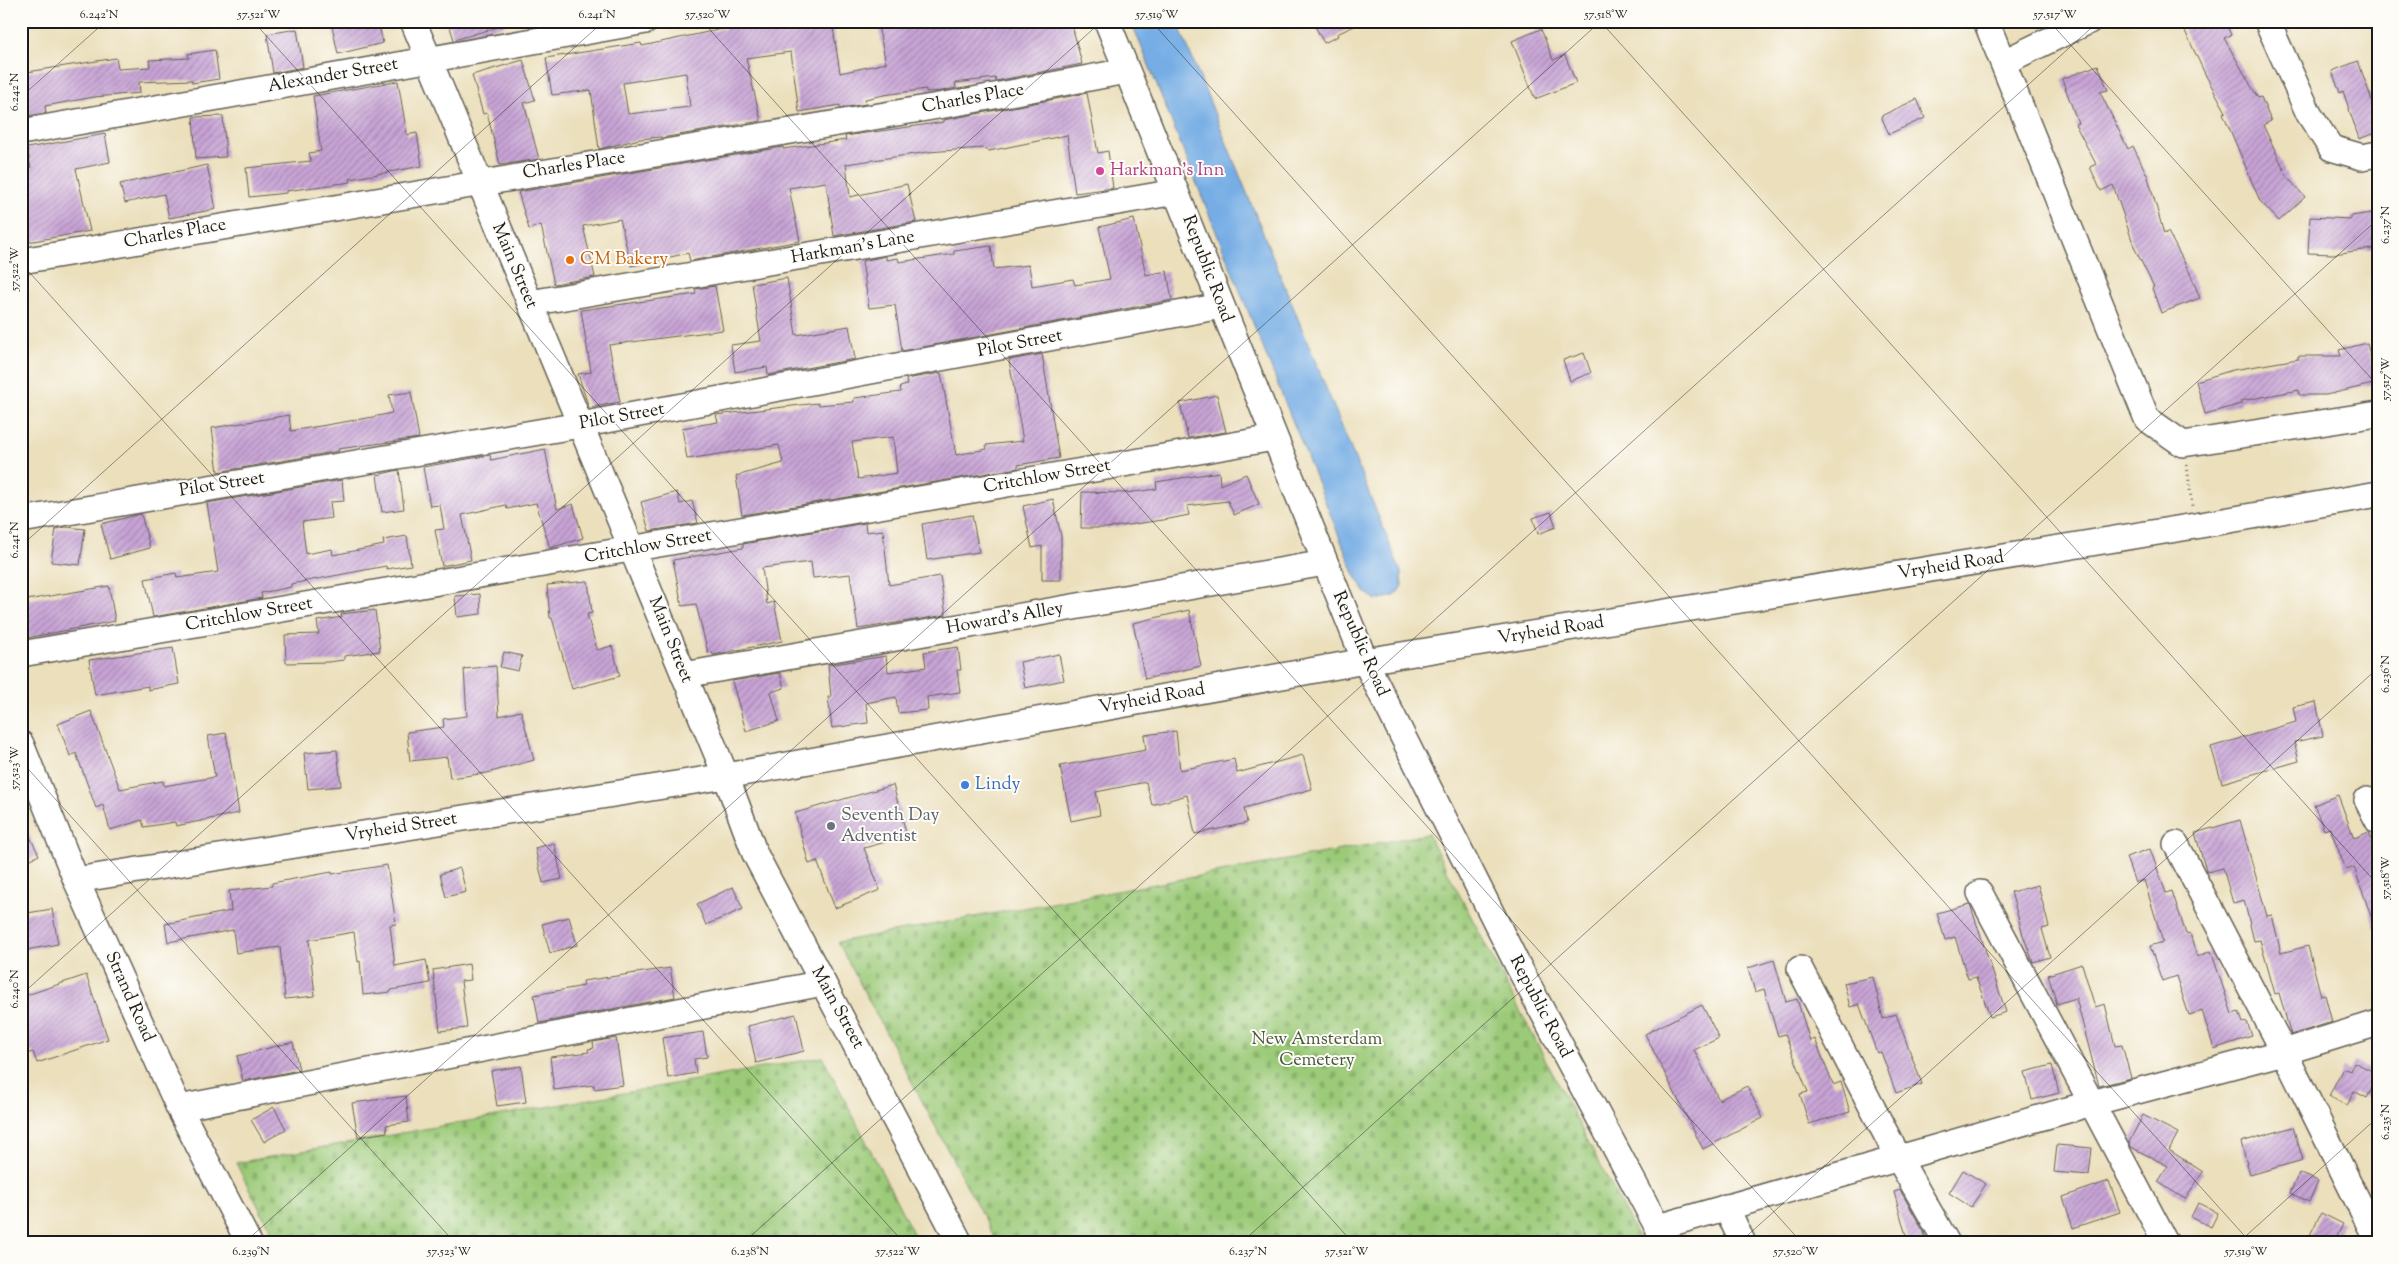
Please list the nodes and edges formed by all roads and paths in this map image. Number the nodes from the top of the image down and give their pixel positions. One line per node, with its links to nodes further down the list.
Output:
1 (413, 21): 7 (street, Main Street)
2 (646, 21): 7 (street, Alexander Street)
3 (1106, 21): 9 (street, Republic Road)
4 (1986, 21): 8 (street)
5 (2088, 21): 8 (street)
6 (2267, 21): 11 (street)
7 (428, 59): 10 (street, Alexander Street); 12 (street, Main Street)
8 (2004, 62): 17 (street)
9 (1126, 71): 12 (street, Charles Place); 13 (street, Republic Road)
10 (21, 132)
11 (2378, 154)
12 (480, 182): 14 (street, Charles Place); 15 (street, Main Street)
13 (1176, 192): 15 (street, Harkman's Lane); 16 (street, Republic Road)
14 (21, 260)
15 (530, 303): 18 (street, Main Street)
16 (1221, 306): 18 (street, Pilot Street); 19 (street, Republic Road)
17 (2378, 414)
18 (580, 425): 23 (street, Pilot Street); 24 (street, Main Street)
19 (1274, 438): 24 (street, Critchlow Street); 25 (street, Republic Road)
20 (2187, 464): 22 (path)
21 (2378, 494): 27 (street, Vryheid Road)
22 (2192, 499)
23 (21, 520)
24 (632, 550): 26 (street, Critchlow Street); 28 (street, Main Street)
25 (1325, 563): 27 (street, Republic Road); 28 (street, Howard's Alley)
26 (21, 654)
27 (1365, 661): 30 (street, Vryheid Road); 42 (street, Republic Road)
28 (684, 675): 30 (street, Main Street)
29 (21, 744): 32 (street, Strand Road)
30 (726, 776): 32 (street, Vryheid Street); 35 (street, Main Street)
31 (2176, 844): 37 (street)
32 (76, 880): 39 (street, Strand Road)
33 (1980, 893): 38 (street)
34 (1800, 970): 40 (street)
35 (823, 983): 39 (street); 45 (street, Main Street)
36 (2378, 1024): 37 (street)
37 (2284, 1052): 38 (street); 43 (street)
38 (2092, 1103): 40 (street); 48 (street)
39 (179, 1108): 44 (street, Strand Road)
40 (1899, 1159): 41 (street); 47 (street)
41 (1726, 1208): 42 (street); 46 (street)
42 (1662, 1235)
43 (2378, 1242)
44 (249, 1243)
45 (960, 1243)
46 (1743, 1243)
47 (1947, 1243)
48 (2166, 1243)

